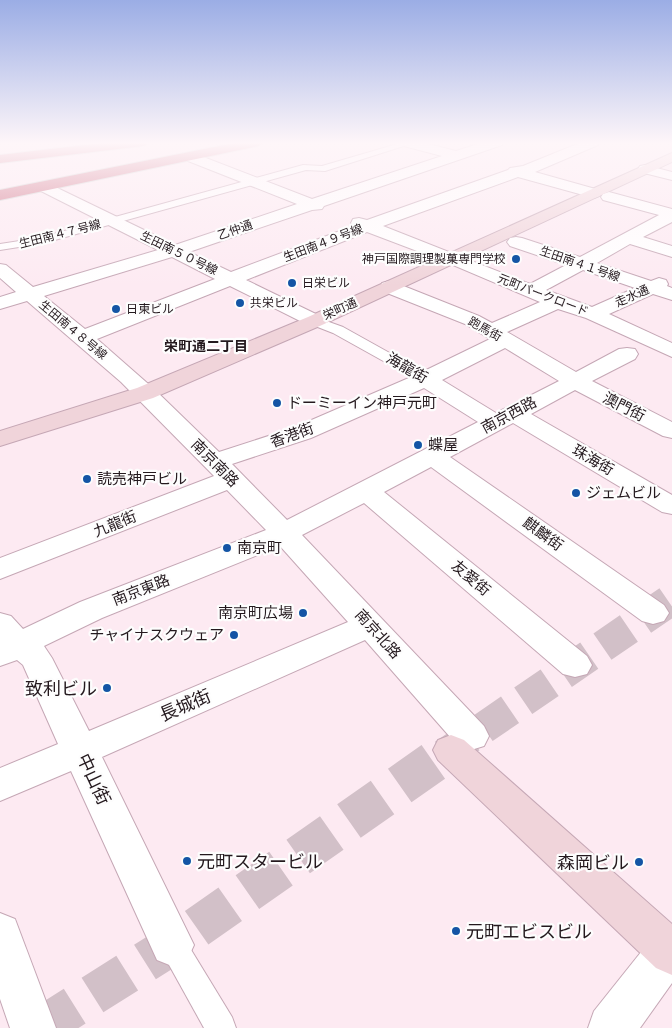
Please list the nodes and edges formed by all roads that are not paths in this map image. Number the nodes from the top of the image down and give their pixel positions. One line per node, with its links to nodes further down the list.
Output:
1 (23, 190): 9 (highway)
2 (50, 190): 13 (street, 生田南５０号線)
3 (228, 190): 13 (lane, 生田南４７号線)
4 (273, 190): 11 (street, 元町パークロード)
5 (353, 190): 11 (street, 乙仲通)
6 (467, 190): 14 (street, 生田南４９号線)
7 (583, 190): 10 (street)
8 (611, 190): 10 (street, 栄町通)
9 (0, 195)
10 (602, 195): 12 (street); 20 (street, 栄町通)
11 (311, 204): 14 (street, 元町パークロード); 18 (street, 乙仲通)
12 (672, 215): 15 (street)
13 (113, 221): 17 (lane, 生田南４７号線); 18 (street, 生田南５０号線)
14 (367, 226): 20 (street, 元町パークロード); 24 (street, 生田南４９号線)
15 (628, 238): 19 (street); 21 (street)
16 (516, 242): 21 (street, 生田南４１号線)
17 (0, 248)
18 (174, 251): 24 (street, 生田南５０号線); 29 (street, 乙仲通)
19 (672, 252)
20 (452, 258): 25 (street, 栄町通); 27 (street, 元町パークロード)
21 (580, 264): 26 (street, 生田南４１号線); 27 (street)
22 (0, 269): 29 (street, 生田南４８号線)
23 (672, 278): 26 (street, 走水通)
24 (231, 279): 33 (street, 生田南５０号線); 35 (street, 生田南４９号線)
25 (389, 287): 33 (street, 栄町通); 34 (street, 跑馬街)
26 (651, 288): 28 (street, 生田南４１号線); 32 (street, 走水通)
27 (531, 291): 30 (street, 元町パークロード)
28 (672, 294)
29 (31, 295): 31 (street, 乙仲通); 35 (street, 生田南４８号線)
30 (556, 302): 32 (street, 元町パークロード); 34 (street, 香港街)
31 (0, 303)
32 (593, 314): 36 (street, 元町パークロード)
33 (315, 321): 38 (lane, 海龍街); 40 (street, 栄町通)
34 (498, 335): 38 (street, 香港街); 39 (street, 跑馬街)
35 (83, 337): 40 (street, 生田南４８号線)
36 (637, 349): 37 (street, 元町パークロード); 39 (street, 南京西路)
37 (672, 350)
38 (426, 379): 41 (street, 海龍街); 45 (street, 香港街)
39 (576, 380): 41 (street, 南京西路); 42 (street, 澳門街)
40 (145, 393): 43 (street, 栄町通); 45 (street, 南京南路)
41 (504, 418): 44 (street, 南京西路); 47 (street, 珠海街)
42 (672, 431)
43 (0, 440)
44 (433, 456): 46 (street, 南京西路); 50 (street, 麒麟街)
45 (222, 470): 48 (street, 南京南路); 49 (street, 九龍街)
46 (366, 491): 48 (street, 南京西路); 53 (street, 友愛街)
47 (672, 506)
48 (285, 533): 51 (street, 南京北路); 52 (street, 南京東路)
49 (0, 570)
50 (653, 613)
51 (370, 625): 54 (street, 長城街); 58 (street, 南京北路)
52 (7, 641): 54 (street, 中山街)
53 (575, 666)
54 (80, 750): 55 (street, 長城街); 57 (street, 中山街)
55 (0, 785)
56 (0, 934): 59 (street)
57 (172, 945): 60 (lane)
58 (671, 950): 61 (street)
59 (33, 1028)
60 (221, 1028)
61 (611, 1028)

